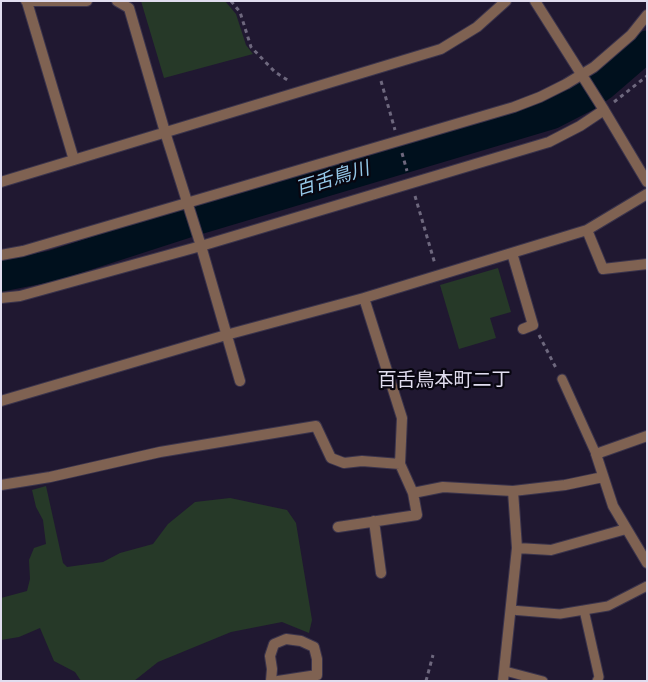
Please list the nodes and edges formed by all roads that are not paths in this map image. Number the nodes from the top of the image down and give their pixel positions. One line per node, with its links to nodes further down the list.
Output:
1 (88, 1): 5 (street)
2 (117, 1): 9 (street)
3 (506, 1): 9 (street)
4 (535, 1): 7 (street)
5 (27, 2): 10 (street)
6 (647, 15): 7 (street)
7 (584, 79): 8 (street); 14 (street)
8 (602, 107): 12 (street); 16 (street)
9 (165, 132): 10 (street); 14 (street)
10 (74, 160): 11 (street)
11 (1, 182)
12 (647, 182)
13 (647, 194): 15 (street)
14 (189, 207): 16 (street); 18 (street)
15 (588, 230): 17 (street); 19 (street)
16 (200, 242): 20 (street); 23 (street)
17 (512, 252): 21 (street); 22 (street)
18 (1, 255)
19 (647, 264)
20 (1, 298)
21 (364, 298): 23 (street); 29 (street)
22 (523, 329)
23 (226, 334): 25 (street); 26 (street)
24 (562, 379): 28 (lane)
25 (240, 381)
26 (1, 401)
27 (647, 436): 28 (street)
28 (596, 454): 30 (street)
29 (400, 464): 31 (street); 33 (street)
30 (603, 477): 32 (street); 36 (street)
31 (1, 485)
32 (514, 491): 33 (street); 37 (street)
33 (413, 493): 34 (street)
34 (374, 521): 35 (street); 39 (street)
35 (338, 527)
36 (626, 529): 37 (street); 38 (street)
37 (517, 548): 41 (street)
38 (647, 563)
39 (381, 573)
40 (647, 586): 42 (lane)
41 (511, 610): 42 (lane); 43 (street)
42 (584, 610): 47 (lane)
43 (504, 676): 46 (lane)
44 (271, 681): 45 (street)
45 (278, 681)
46 (543, 681)
47 (598, 681)

